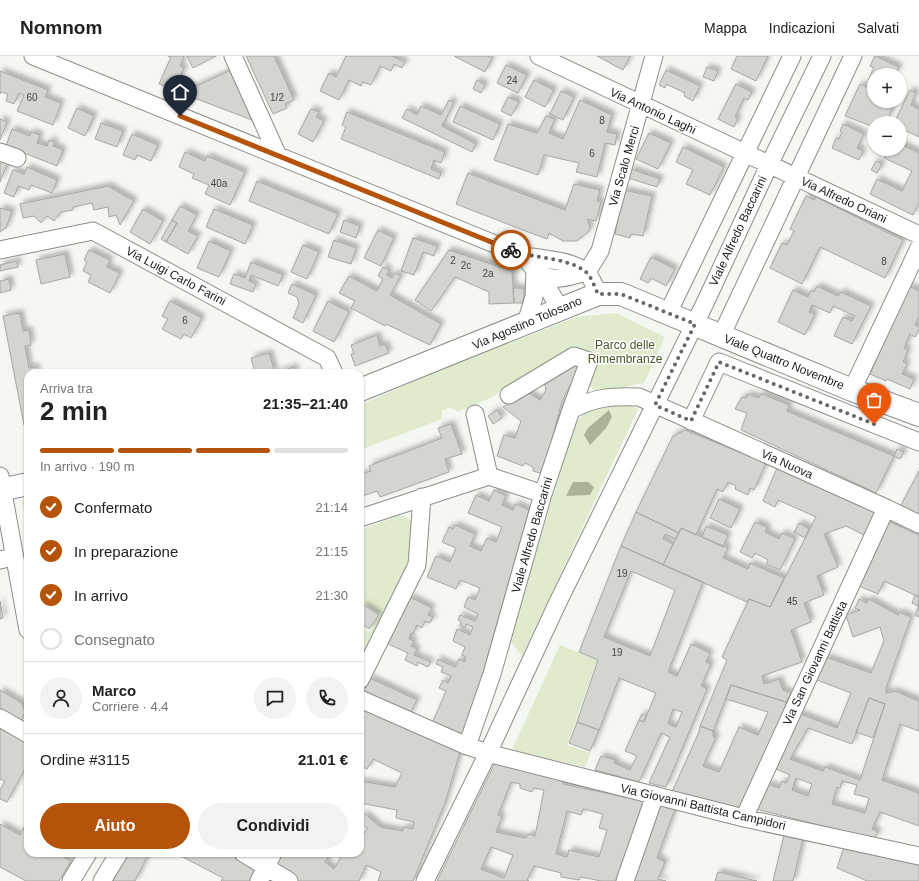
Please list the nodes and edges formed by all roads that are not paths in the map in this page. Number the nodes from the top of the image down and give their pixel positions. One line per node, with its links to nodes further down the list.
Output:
1 (33, 56): 11 (street)
2 (233, 56): 11 (street)
3 (539, 56): 8 (street, Via Antonio Laghi)
4 (654, 56): 8 (street, Via Scalo Merci)
5 (792, 56): 10 (street)
6 (822, 56): 13 (street, Viale Alfredo Baccarini)
7 (853, 56): 14 (street)
8 (641, 105): 10 (street, Via Antonio Laghi); 20 (street, Via Scalo Merci)
9 (0, 152): 12 (street)
10 (744, 154): 13 (street, Via Antonio Laghi); 23 (street)
11 (278, 156): 18 (street)
12 (17, 158)
13 (769, 165): 14 (street, Via Alfredo Oriani); 25 (street, Viale Alfredo Baccarini)
14 (794, 177): 15 (street, Via Alfredo Oriani); 26 (street)
15 (919, 235)
16 (919, 248): 29 (street)
17 (0, 250): 27 (street, Via Luigi Carlo Farini)
18 (524, 256): 19 (street); 20 (street)
19 (535, 271): 20 (street); 22 (street); 24 (street)
20 (586, 272): 21 (street)
21 (598, 294): 22 (main road, Via Agostino Tolosano); 23 (main road, Via Agostino Tolosano)
22 (560, 309): 24 (main road, Via Agostino Tolosano)
23 (668, 313): 25 (main road, Via Agostino Tolosano)
24 (526, 323): 28 (main road, Via Agostino Tolosano)
25 (695, 324): 26 (main road, Viale Quattro Novembre); 31 (street, Viale Alfredo Baccarini)
26 (721, 336): 29 (main road, Viale Quattro Novembre)
27 (332, 369)
28 (364, 388)
29 (852, 390): 34 (main road, Viale Quattro Novembre)
30 (509, 395): 32 (street)
31 (655, 405): 32 (street); 35 (street, Via Nuova); 52 (street, Viale Alfredo Baccarini)
32 (571, 410): 40 (street, Viale Alfredo Baccarini)
33 (475, 414): 37 (street)
34 (919, 415)
35 (691, 421): 36 (street, Viale Quattro Novembre); 42 (street, Via Nuova)
36 (918, 439)
37 (488, 476): 40 (street); 41 (street)
38 (24, 484): 39 (main road)
39 (1, 485): 45 (street)
40 (543, 494): 51 (street, Viale Alfredo Baccarini)
41 (422, 497): 43 (street); 47 (street)
42 (886, 508): 44 (street, Via Nuova); 54 (street, Via San Giovanni Battista)
43 (364, 517)
44 (919, 524)
45 (7, 558): 46 (street)
46 (24, 616)
47 (364, 672)
48 (364, 701): 51 (street, Via Giovanni Battista Campidori)
49 (0, 718): 50 (street)
50 (24, 732)
51 (467, 746): 52 (street, Via Giovanni Battista Campidori)
52 (488, 753): 53 (street, Via Giovanni Battista Campidori); 63 (street, Viale Alfredo Baccarini)
53 (655, 795): 54 (street, Via Giovanni Battista Campidori); 64 (street)
54 (744, 818): 55 (street, Via Giovanni Battista Campidori)
55 (919, 856)
56 (86, 857): 59 (street)
57 (117, 857): 60 (street)
58 (270, 859): 61 (street); 62 (street)
59 (71, 881)
60 (102, 881)
61 (259, 881)
62 (289, 881)
63 (426, 881)
64 (625, 881)

